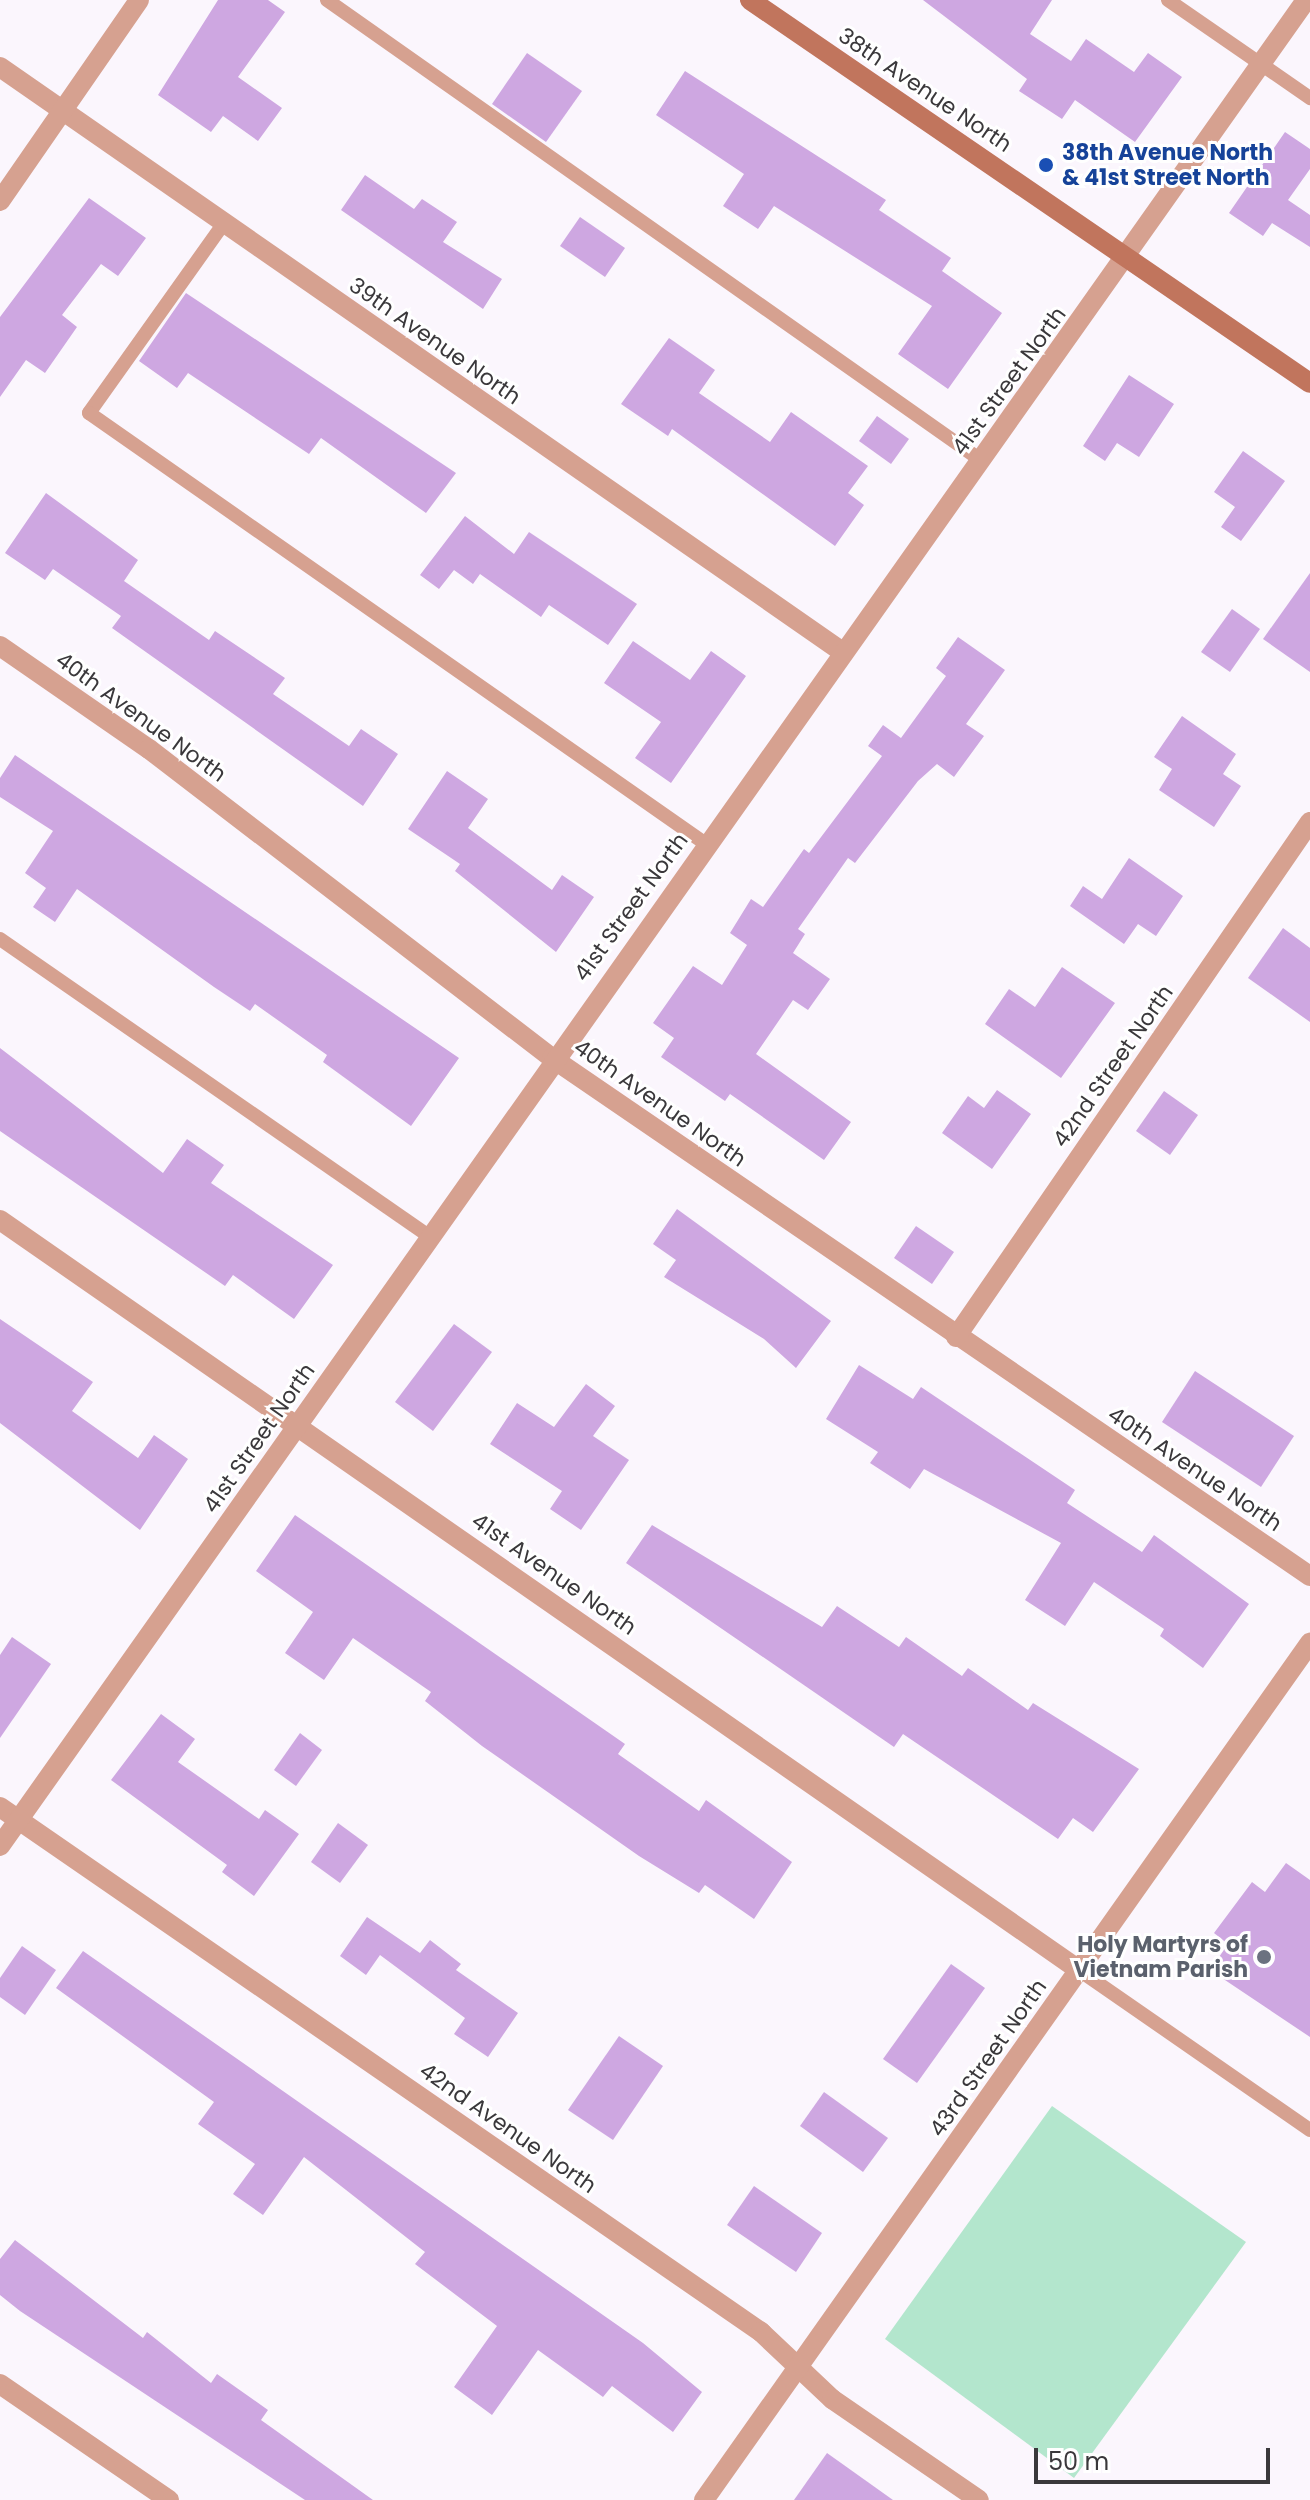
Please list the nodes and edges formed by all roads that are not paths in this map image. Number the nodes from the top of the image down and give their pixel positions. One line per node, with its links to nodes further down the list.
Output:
1 (139, 0): 9 (street)
2 (327, 0): 14 (lane)
3 (750, 0): 12 (main road, 38th Avenue North)
4 (1168, 0): 6 (lane)
5 (1306, 0): 6 (street, 41st Street North)
6 (1262, 64): 8 (lane); 12 (street, 41st Street North)
7 (0, 67): 9 (street, 39th Avenue North)
8 (1310, 98)
9 (63, 111): 10 (street); 11 (street, 39th Avenue North)
10 (0, 201)
11 (224, 223): 16 (street, 39th Avenue North); 18 (lane)
12 (1128, 258): 13 (main road, 38th Avenue North); 14 (street, 41st Street North)
13 (1310, 383)
14 (982, 461): 16 (street, 41st Street North)
15 (0, 646): 20 (street, 40th Avenue North)
16 (844, 653): 18 (street, 41st Street North)
17 (1310, 822): 23 (street, 42nd Street North)
18 (706, 844): 20 (street, 41st Street North)
19 (0, 939): 22 (lane)
20 (552, 1058): 22 (street, 41st Street North); 23 (street, 40th Avenue North)
21 (0, 1220): 24 (street, 41st Avenue North)
22 (429, 1236): 24 (street, 41st Street North)
23 (956, 1337): 25 (street, 40th Avenue North)
24 (298, 1424): 28 (street, 41st Street North); 30 (street, 41st Avenue North)
25 (1310, 1576)
26 (1310, 1643): 30 (street, 43rd Street North)
27 (0, 1807): 28 (street, 42nd Avenue North)
28 (18, 1820): 29 (street, 41st Street North); 32 (street, 42nd Avenue North)
29 (0, 1846)
30 (1079, 1970): 31 (lane); 32 (street, 43rd Street North)
31 (1310, 2130)
32 (799, 2365): 35 (street, 43rd Street North); 36 (street, 42nd Avenue North)
33 (0, 2384): 34 (street)
34 (169, 2500)
35 (704, 2500)
36 (979, 2500)

